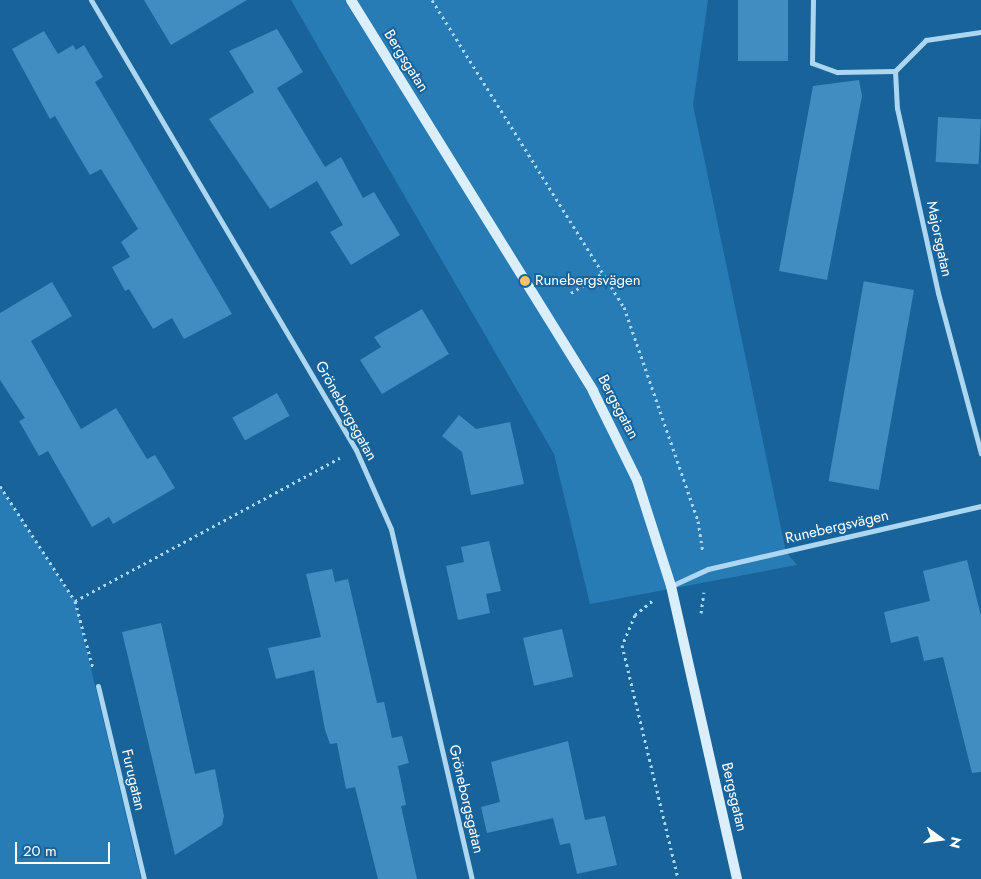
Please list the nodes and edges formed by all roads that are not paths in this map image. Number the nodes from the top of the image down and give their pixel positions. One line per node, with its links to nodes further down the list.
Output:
1 (91, 0): 11 (street, Gröneborgsgatan)
2 (351, 0): 8 (street, Bergsgatan)
3 (813, 0): 5 (street)
4 (981, 32): 5 (street)
5 (895, 71): 6 (street, Majorsgatan)
6 (981, 453)
7 (981, 506): 8 (street, Runebergsvägen)
8 (671, 586): 12 (street, Bergsgatan)
9 (98, 686): 10 (street, Furugatan)
10 (144, 879)
11 (472, 879)
12 (736, 879)

